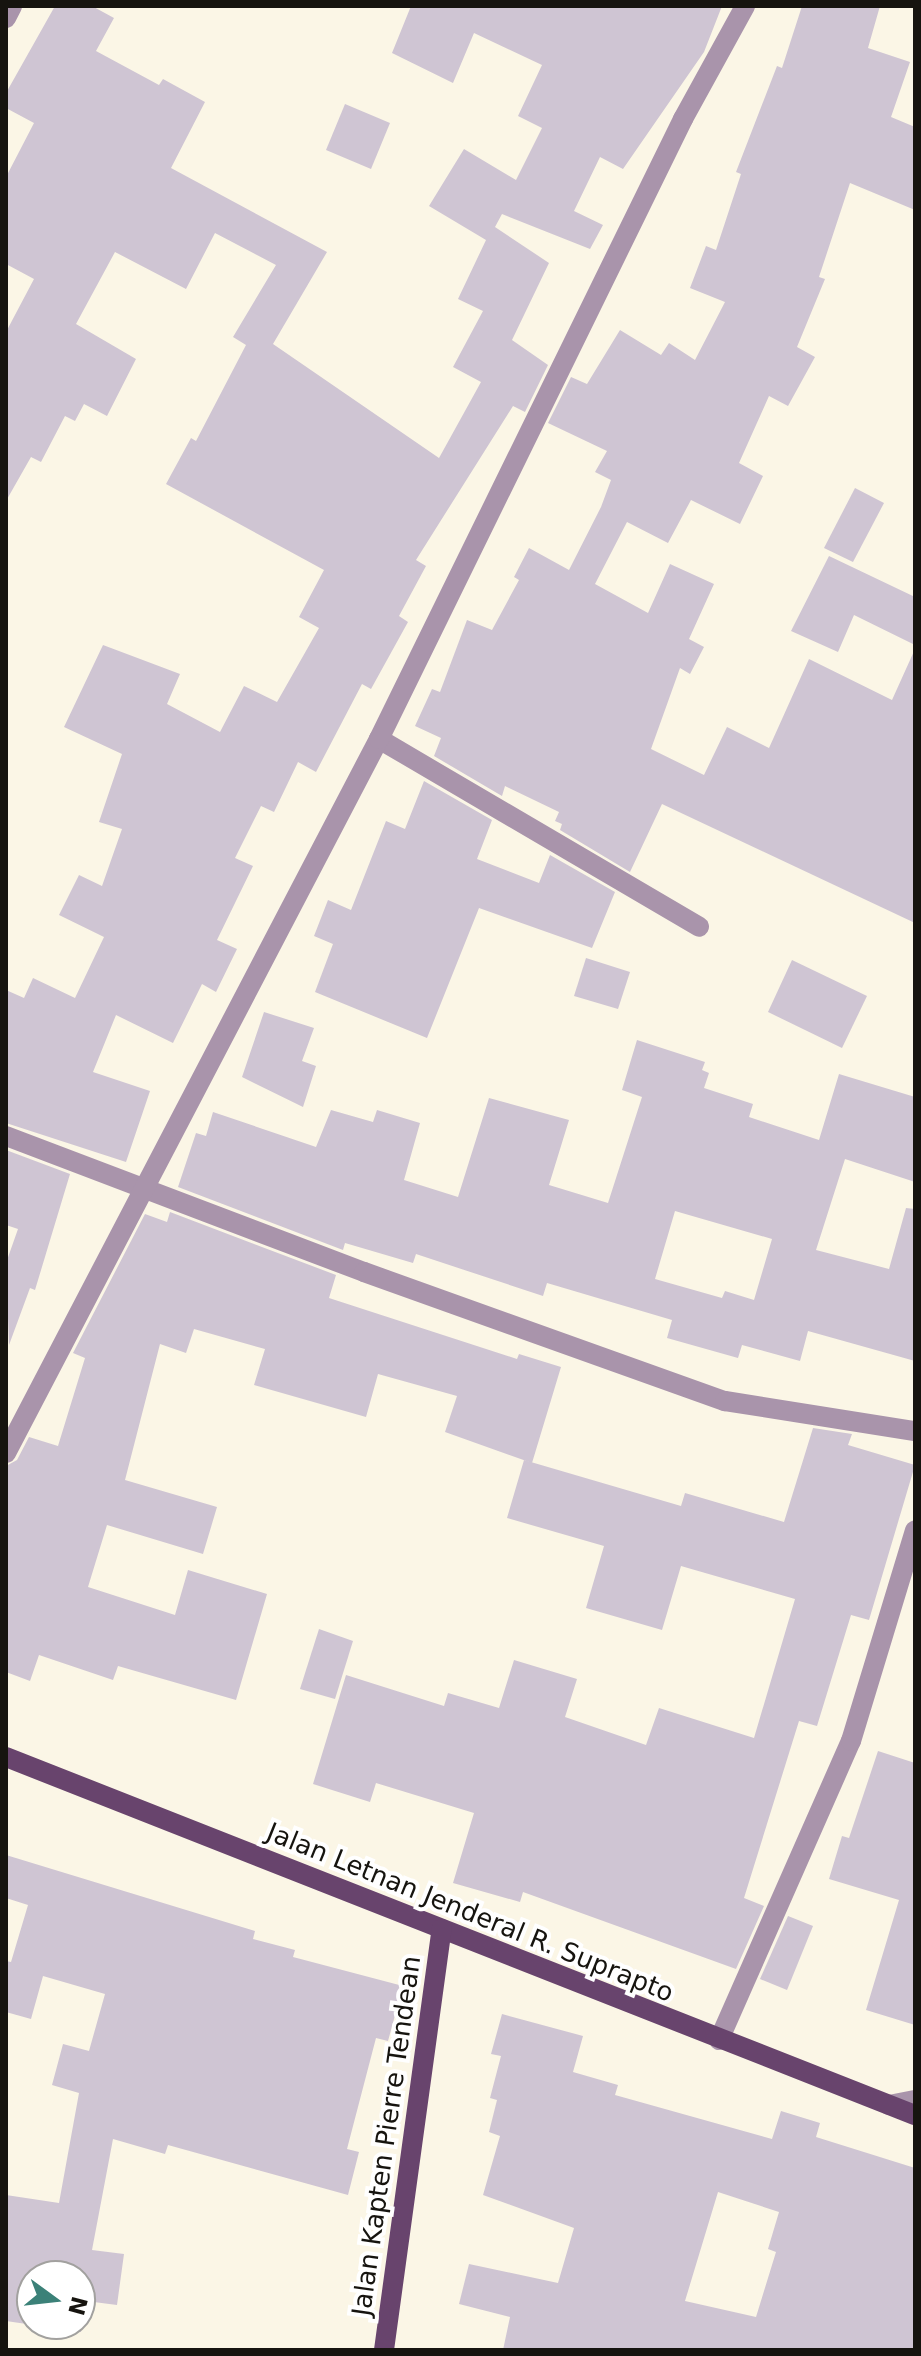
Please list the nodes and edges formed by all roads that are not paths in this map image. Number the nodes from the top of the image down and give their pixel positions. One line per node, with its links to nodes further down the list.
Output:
1 (12, 6): 3 (street)
2 (745, 6): 4 (street)
3 (6, 18)
4 (379, 739): 5 (street); 7 (street)
5 (699, 927)
6 (6, 1136): 7 (street)
7 (140, 1188): 8 (street); 9 (street)
8 (915, 1431)
9 (6, 1453)
10 (915, 1531): 13 (street)
11 (6, 1757): 12 (main road, Jalan Letnan Jenderal R. Suprapto)
12 (442, 1929): 13 (main road, Jalan Letnan Jenderal R. Suprapto); 17 (main road, Jalan Kapten Pierre Tendean)
13 (719, 2040): 15 (main road, Jalan Letnan Jenderal R. Suprapto)
14 (915, 2100): 15 (street)
15 (889, 2105): 16 (main road, Jalan Letnan Jenderal R. Suprapto)
16 (915, 2115)
17 (384, 2350)

